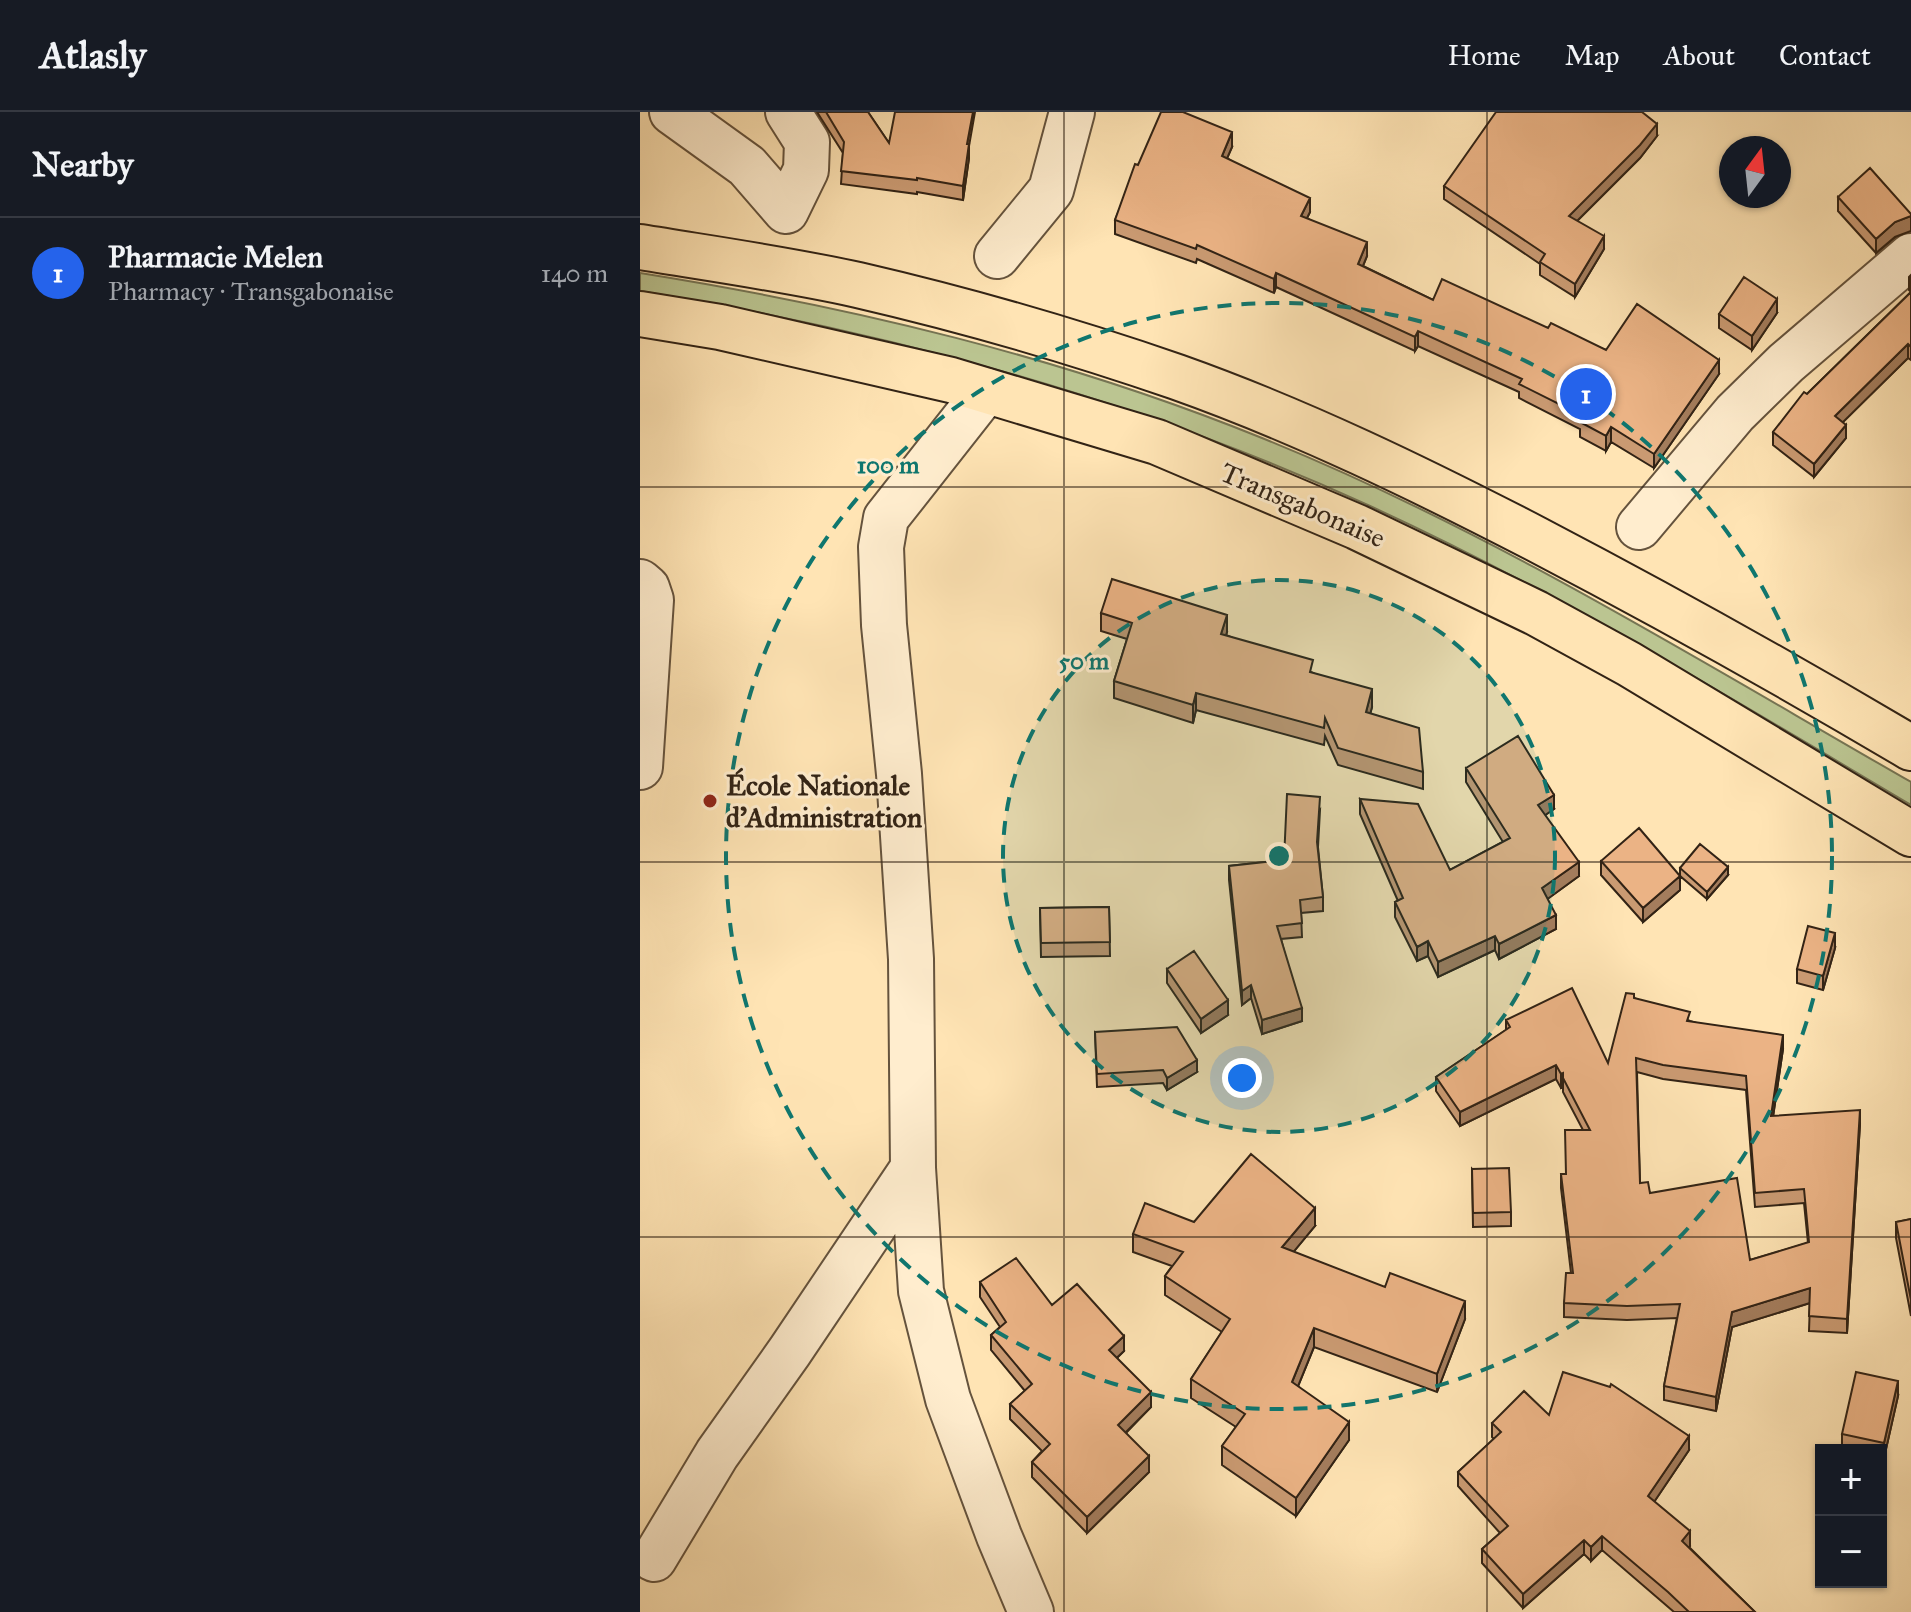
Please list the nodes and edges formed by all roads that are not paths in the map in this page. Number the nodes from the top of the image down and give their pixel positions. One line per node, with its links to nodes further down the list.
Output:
1 (672, 112): 2 (street)
2 (788, 112)
3 (1072, 112): 5 (street)
4 (640, 247): 11 (highway)
5 (997, 256)
6 (1911, 256): 9 (street)
7 (640, 314): 8 (highway, Transgabonaise)
8 (986, 391): 13 (highway, Transgabonaise); 14 (street)
9 (1639, 527)
10 (640, 582): 12 (street)
11 (1911, 748)
12 (640, 767)
13 (1911, 834)
14 (913, 1168): 15 (street); 16 (street)
15 (654, 1559)
16 (1031, 1612)

